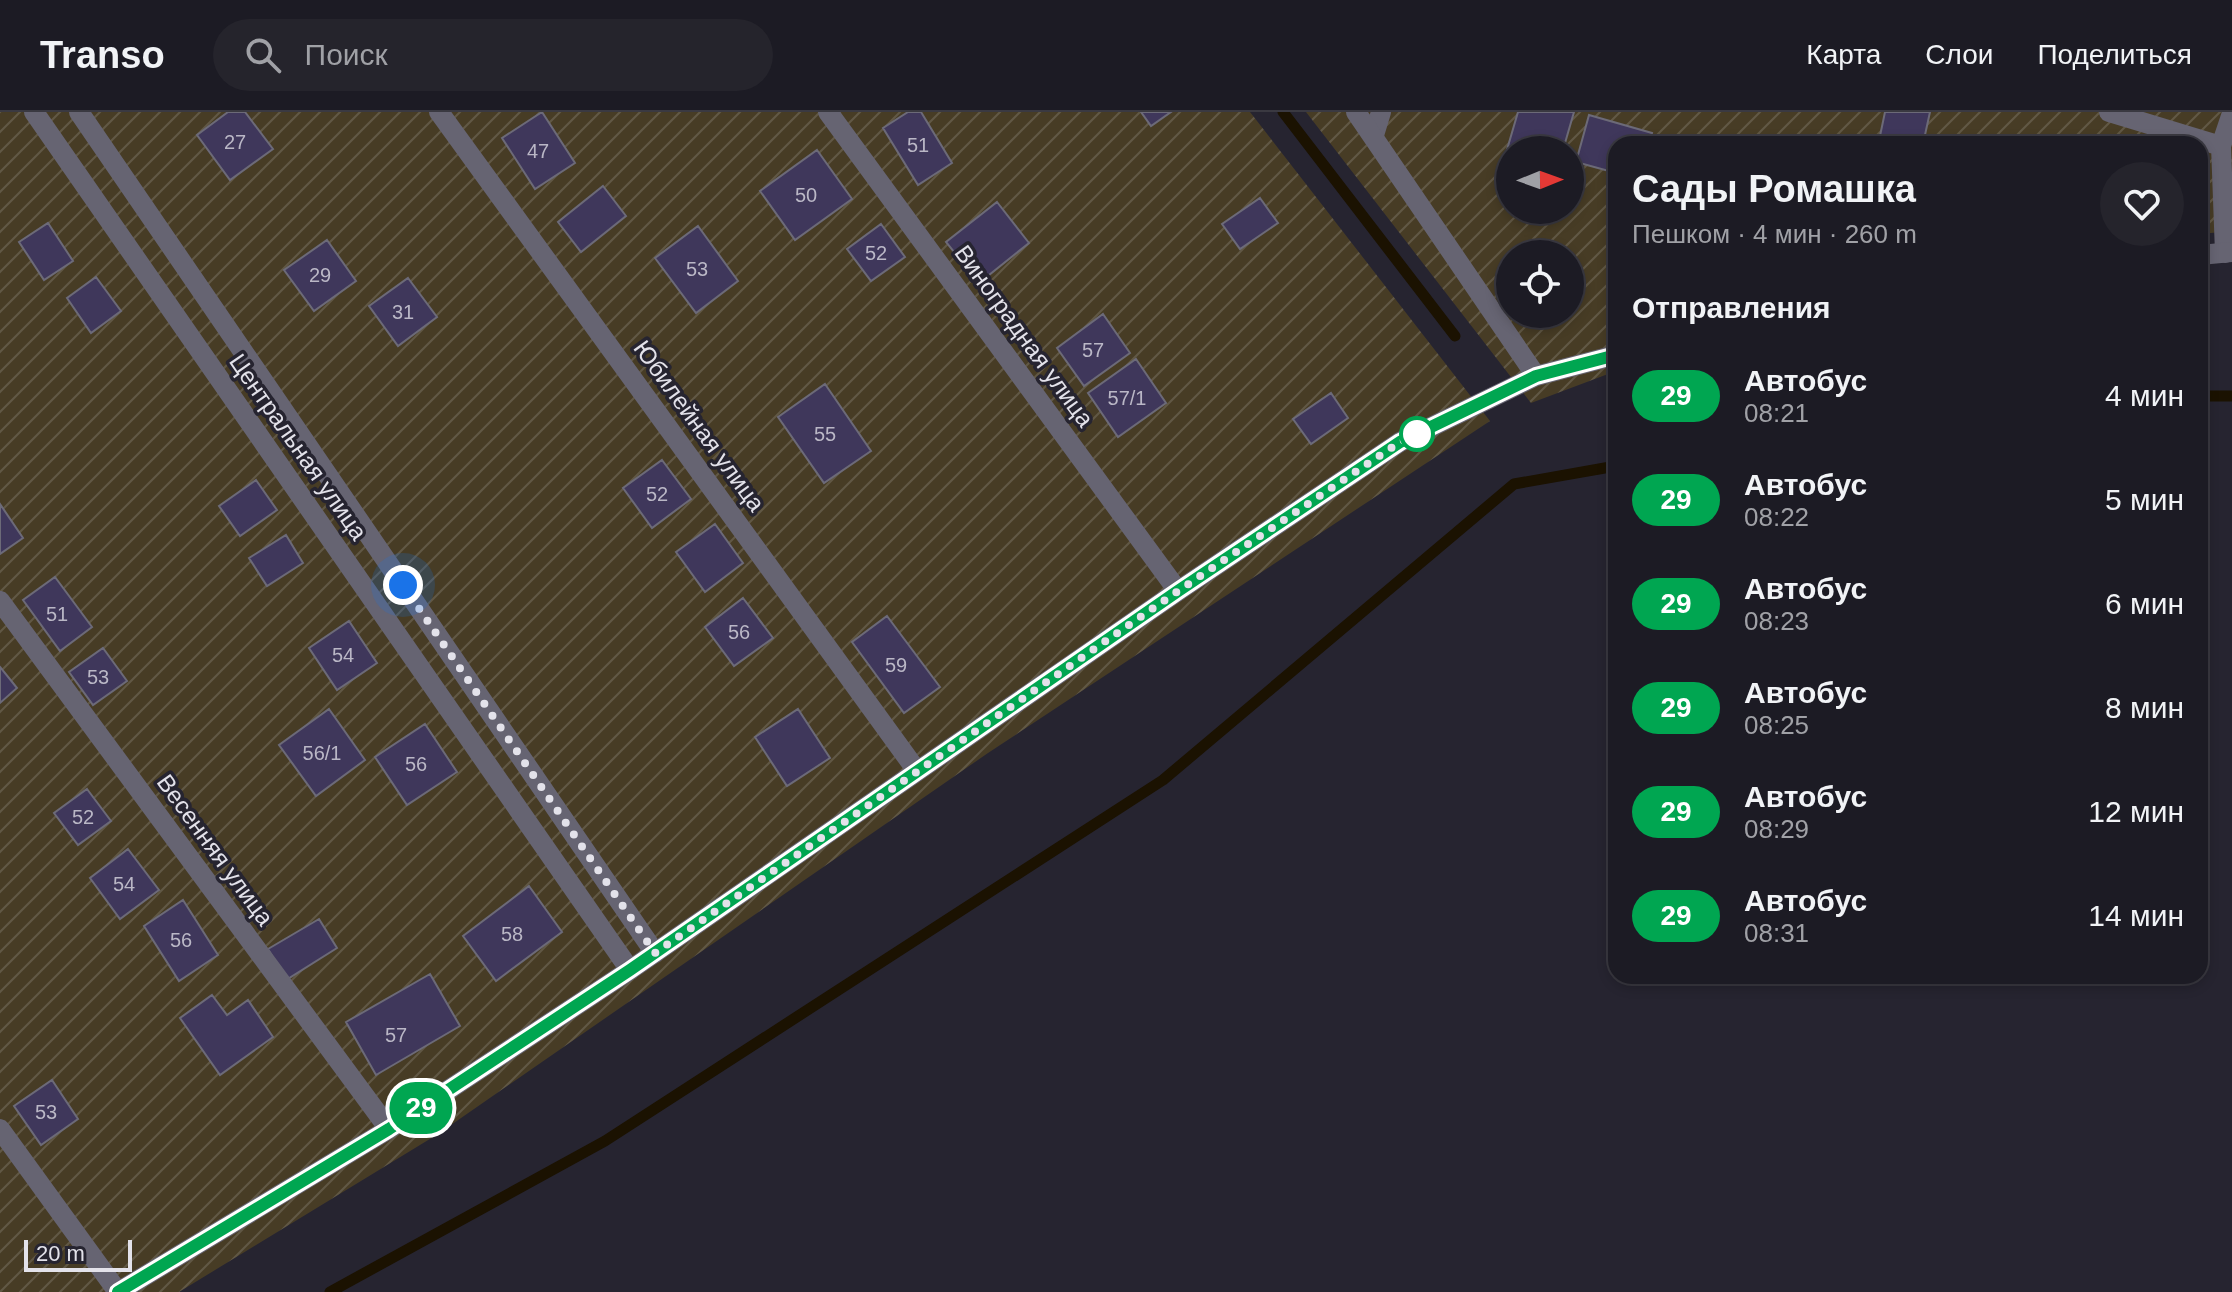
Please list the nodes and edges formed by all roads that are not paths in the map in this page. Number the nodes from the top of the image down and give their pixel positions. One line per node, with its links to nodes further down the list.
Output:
1 (34, 112): 21 (street, Центральная улица)
2 (79, 112): 20 (street, Центральная улица)
3 (439, 112): 19 (street, Юбилейная улица)
4 (828, 112): 17 (street, Виноградная улица)
5 (1356, 112): 9 (street)
6 (1381, 112): 9 (street)
7 (2109, 112): 10 (street)
8 (2232, 113): 12 (street)
9 (1374, 135): 16 (street)
10 (2188, 136)
11 (2208, 142): 12 (street)
12 (2221, 146): 13 (street)
13 (2229, 252): 14 (street)
14 (2208, 254)
15 (1608, 357): 16 (street)
16 (1536, 376): 17 (street)
17 (1178, 591): 19 (street)
18 (0, 601): 23 (street, Весенняя улица)
19 (917, 771): 20 (street)
20 (655, 953): 21 (street)
21 (630, 970): 23 (street)
22 (0, 1129): 24 (street)
23 (389, 1129): 24 (street)
24 (118, 1292)

